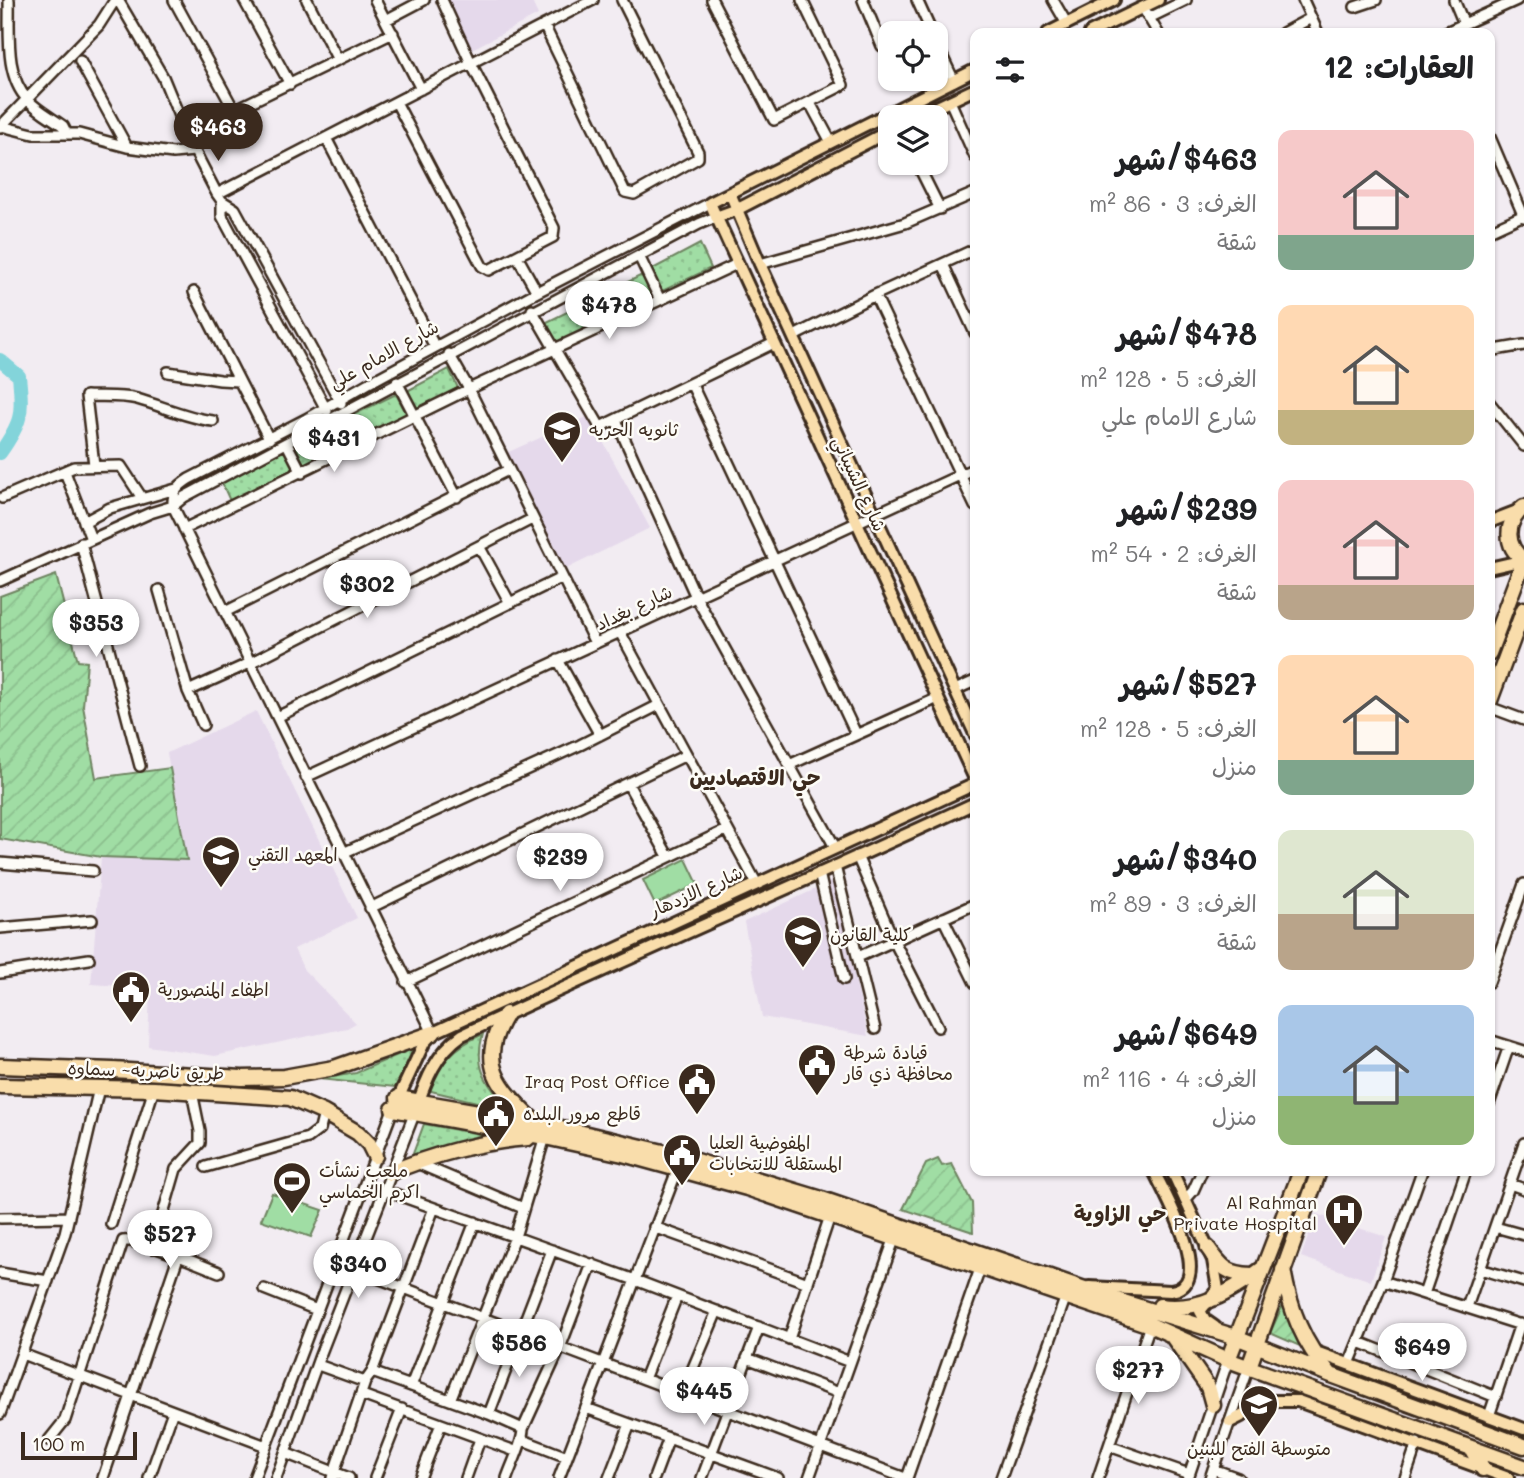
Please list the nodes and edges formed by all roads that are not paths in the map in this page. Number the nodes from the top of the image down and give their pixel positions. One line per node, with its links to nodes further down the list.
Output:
1 (9, 0): 49 (street)
2 (117, 0): 49 (street); 59 (street)
3 (174, 0): 54 (street)
4 (244, 0): 46 (street)
5 (307, 0): 40 (street)
6 (375, 0): 27 (street)
7 (424, 0): 27 (street)
8 (442, 0): 42 (street)
9 (593, 0): 31 (street)
10 (622, 0): 31 (street)
11 (712, 0): 52 (street)
12 (802, 0): 52 (street)
13 (863, 0): 39 (street)
14 (917, 0): 28 (street)
15 (1053, 0): 29 (street)
16 (1158, 0): 24 (main road)
17 (1186, 0): 25 (street)
18 (1304, 0): 26 (street)
19 (1376, 0): 23 (street)
20 (1454, 0): 30 (street)
21 (1517, 0): 30 (street)
22 (1110, 1): 29 (main road)
23 (1355, 7)
24 (1143, 8): 25 (street); 33 (main road)
25 (1149, 18): 34 (street)
26 (1311, 18): 35 (street); 36 (street)
27 (386, 20): 38 (street)
28 (927, 21)
29 (1067, 24): 32 (main road)
30 (1464, 24): 37 (street)
31 (544, 25): 42 (street)
32 (1059, 28)
33 (1101, 28)
34 (1155, 28)
35 (1292, 28)
36 (1316, 28)
37 (1456, 28)
38 (393, 33): 40 (street); 47 (street)
39 (878, 37)
40 (338, 60): 46 (street)
41 (80, 61): 61 (street)
42 (471, 63): 47 (street); 76 (street)
43 (948, 68): 45 (street)
44 (970, 73): 45 (main road, شارع الامام علي)
45 (954, 81): 60 (main road, شارع الامام علي)
46 (290, 84): 54 (street)
47 (421, 89): 51 (street)
48 (970, 91): 50 (main road)
49 (27, 99): 55 (street); 56 (street)
50 (950, 101): 53 (main road); 62 (street)
51 (396, 102): 58 (street); 76 (street)
52 (810, 103): 60 (street)
53 (942, 105)
54 (234, 110): 59 (street)
55 (1, 127): 56 (street)
56 (66, 132): 61 (street)
57 (878, 137): 70 (main road, شارع الامام علي)
58 (326, 138): 68 (street); 90 (street)
59 (188, 140): 64 (street)
60 (831, 142): 66 (main road, شارع الامام علي)
61 (127, 147): 64 (street)
62 (970, 147)
63 (1495, 149): 72 (street)
64 (194, 151): 68 (street)
65 (923, 175): 71 (street)
66 (730, 193): 69 (main road, شارع الامام علي); 70 (main road, شارع الشيباني)
67 (970, 195): 71 (street)
68 (219, 198): 99 (street); 100 (street)
69 (710, 203): 73 (main road, شارع الشيباني); 82 (street, شارع الامام علي)
70 (738, 209): 73 (main road, شارع الامام علي); 79 (main road, شارع الشيباني)
71 (940, 209): 79 (street)
72 (1524, 216): 74 (street)
73 (716, 218): 77 (street, شارع الامام علي); 78 (main road, شارع الشيباني)
74 (1495, 228)
75 (970, 251): 80 (street)
76 (517, 256): 82 (street)
77 (639, 256): 84 (street); 85 (street, شارع الامام علي)
78 (737, 264): 84 (street); 88 (main road, شارع الشيباني)
79 (760, 264): 87 (main road, شارع الشيباني)
80 (943, 264): 83 (street); 86 (street)
81 (194, 292): 95 (street)
82 (537, 292): 90 (street, شارع الامام علي)
83 (875, 295): 87 (street); 115 (street)
84 (660, 300): 91 (street)
85 (532, 310): 91 (street); 93 (street, شارع الامام علي)
86 (970, 322)
87 (794, 336): 123 (main road, شارع الشيباني)
88 (774, 343): 97 (street); 127 (main road, شارع الشيباني)
89 (1524, 345): 92 (street)
90 (435, 347): 99 (street, شارع الامام علي)
91 (555, 350): 98 (street); 105 (street)
92 (1495, 350)
93 (449, 354): 96 (street, شارع الامام علي); 98 (street)
94 (168, 372): 95 (street)
95 (238, 381): 107 (street)
96 (397, 382): 102 (street, شارع الامام علي); 103 (street)
97 (691, 383): 105 (street); 132 (street)
98 (469, 390): 103 (street); 111 (street)
99 (340, 399): 100 (street, شارع الامام علي); 102 (street)
100 (325, 408): 104 (street); 107 (street, شارع الامام علي)
101 (1495, 410): 109 (street)
102 (345, 411): 104 (street, شارع الامام علي)
103 (416, 416): 114 (street); 118 (street)
104 (331, 419): 108 (street, شارع الامام علي)
105 (616, 419): 138 (street)
106 (213, 421): 110 (street)
107 (269, 439): 116 (street, شارع الامام علي)
108 (287, 444): 114 (street); 121 (street, شارع الامام علي)
109 (1524, 446)
110 (94, 465): 113 (street); 120 (street)
111 (508, 470): 118 (street); 124 (street)
112 (970, 470): 115 (street, شارع بغداد)
113 (65, 471): 119 (street); 126 (street)
114 (302, 473): 128 (street)
115 (960, 475): 117 (street); 123 (street, شارع بغداد)
116 (176, 489): 120 (street, شارع الامام علي); 121 (street)
117 (970, 496)
118 (457, 497): 141 (street)
119 (2, 498)
120 (142, 498): 126 (street, شارع الامام علي)
121 (173, 506): 128 (street); 129 (street, شارع الامام علي)
122 (1522, 509): 125 (main road); 133 (highway)
123 (875, 514): 127 (street, شارع بغداد); 149 (main road, شارع الشيباني)
124 (532, 519): 131 (street); 135 (street)
125 (1495, 520)
126 (84, 522): 129 (street)
127 (857, 522): 132 (street, شارع بغداد); 151 (main road, شارع الشيباني)
128 (184, 529): 141 (street)
129 (92, 539): 130 (street, شارع الامام علي)
130 (81, 543): 136 (street, شارع الامام علي); 162 (street)
131 (479, 546): 139 (street); 146 (street)
132 (775, 560): 138 (street, شارع بغداد); 158 (street)
133 (1524, 560): 134 (main road); 143 (highway)
134 (1495, 567)
135 (561, 578): 139 (street); 144 (street)
136 (0, 581)
137 (159, 590): 150 (street)
138 (696, 597): 142 (street, شارع بغداد); 161 (street)
139 (510, 603): 154 (street)
140 (1524, 609): 148 (highway)
141 (225, 612): 146 (street)
142 (620, 632): 144 (street, شارع بغداد); 152 (street)
143 (1495, 637)
144 (595, 643): 145 (street, شارع بغداد)
145 (558, 660): 159 (street); 164 (street, شارع بغداد)
146 (250, 663): 150 (street); 154 (street)
147 (970, 683): 149 (street)
148 (1495, 689)
149 (955, 690): 156 (main road, شارع الشيباني)
150 (188, 691): 157 (street)
151 (938, 698): 158 (street); 163 (main road, شارع الشيباني)
152 (659, 705): 159 (street); 160 (street)
153 (1495, 708): 155 (street)
154 (276, 717): 164 (street)
155 (1524, 720)
156 (970, 723)
157 (203, 725)
158 (856, 734): 161 (street)
159 (600, 735): 170 (street)
160 (686, 755): 165 (street); 168 (street)
161 (789, 765): 169 (street)
162 (140, 766)
163 (970, 771)
164 (306, 777): 170 (street)
165 (628, 784): 171 (street); 180 (street)
166 (970, 784): 169 (main road, شارع الازدهار)
167 (970, 805): 172 (main road, شارع الازدهار)
168 (726, 830): 171 (street); 177 (street)
169 (835, 847): 177 (main road, شارع الازدهار)
170 (343, 853): 180 (street)
171 (668, 856): 194 (street)
172 (857, 856): 174 (main road, شارع الازدهار); 187 (street)
173 (0, 863): 175 (street)
174 (835, 866): 176 (main road, شارع الازدهار); 188 (street)
175 (93, 871)
176 (819, 873): 186 (main road, شارع الازدهار); 193 (street)
177 (757, 884): 184 (main road, شارع الازدهار)
178 (1524, 884): 181 (street)
179 (970, 906): 182 (street)
180 (370, 908): 194 (street)
181 (1520, 908): 190 (street)
182 (943, 918): 187 (street); 192 (street)
183 (92, 920): 185 (street)
184 (675, 921): 186 (main road); 198 (main road, شارع الازدهار)
185 (0, 928)
186 (681, 935): 195 (main road, شارع الازدهار)
187 (894, 942): 188 (street); 196 (street)
188 (858, 957): 197 (street)
189 (89, 960): 191 (street)
190 (1495, 964)
191 (0, 973)
192 (970, 973)
193 (844, 979)
194 (406, 982): 198 (street)
195 (506, 1014): 210 (main road, شارع الازدهار); 212 (highway)
196 (938, 1027)
197 (875, 1029)
198 (433, 1033): 203 (highway, طريق ناصريه~ سماوه); 209 (main road)
199 (1495, 1042): 200 (street)
200 (1509, 1046): 201 (street); 205 (street)
201 (1524, 1051)
202 (0, 1066): 203 (highway, طريق ناصريه~ سماوه)
203 (113, 1070): 206 (highway)
204 (0, 1086): 206 (highway, طريق ناصريه~ سماوه)
205 (1495, 1087)
206 (105, 1088): 207 (highway, طريق ناصريه~ سماوه); 234 (street)
207 (154, 1089): 208 (highway, طريق ناصريه~ سماوه); 237 (street)
208 (192, 1091): 211 (highway, طريق ناصريه~ سماوه); 243 (street)
209 (396, 1104): 210 (highway); 215 (street)
210 (417, 1106): 212 (highway); 213 (highway); 219 (street)
211 (324, 1113): 215 (highway, طريق ناصريه~ سماوه); 217 (street)
212 (536, 1122): 233 (highway)
213 (545, 1136): 216 (highway); 218 (highway); 232 (street)
214 (1524, 1144): 227 (street)
215 (375, 1156): 270 (street)
216 (417, 1163): 219 (highway); 232 (street)
217 (206, 1167)
218 (678, 1168): 233 (highway); 238 (street)
219 (390, 1173): 229 (street)
220 (1156, 1176): 260 (main road)
221 (1174, 1176): 230 (main road)
222 (1200, 1176): 230 (street)
223 (1299, 1176): 253 (highway)
224 (1317, 1176): 250 (highway)
225 (1420, 1176): 257 (street)
226 (1464, 1176): 263 (street)
227 (1510, 1184): 228 (street); 239 (street)
228 (1524, 1189)
229 (384, 1190): 231 (street); 249 (street)
230 (1185, 1199): 244 (main road)
231 (434, 1208): 236 (street); 261 (street)
232 (523, 1208): 241 (street)
233 (829, 1210): 242 (highway); 259 (street); 260 (highway)
234 (69, 1217): 235 (street); 256 (street)
235 (0, 1218)
236 (475, 1222): 241 (street); 268 (street)
237 (111, 1224)
238 (654, 1227): 255 (street); 259 (street)
239 (1495, 1227): 240 (street); 251 (street)
240 (1524, 1235)
241 (515, 1237): 245 (street); 272 (street)
242 (895, 1237): 248 (highway); 289 (street)
243 (153, 1248): 246 (street); 294 (street)
244 (1208, 1248): 253 (highway); 267 (main road)
245 (552, 1250): 247 (street); 276 (street)
246 (178, 1257): 252 (street); 301 (street)
247 (592, 1264): 255 (street); 282 (street)
248 (981, 1266): 265 (highway); 355 (street)
249 (354, 1269): 261 (street); 288 (street)
250 (1283, 1269): 281 (highway); 283 (highway)
251 (1480, 1269): 258 (street); 269 (street)
252 (219, 1272)
253 (1258, 1272): 267 (highway); 278 (highway)
254 (0, 1273): 256 (street)
255 (635, 1280): 264 (street); 290 (street)
256 (48, 1281): 285 (street)
257 (1383, 1281): 263 (street); 280 (street)
258 (1524, 1282)
259 (808, 1283): 279 (street)
260 (1082, 1287): 266 (highway)
261 (404, 1288): 268 (street); 293 (street)
262 (264, 1289): 270 (street)
263 (1424, 1294): 269 (street)
264 (677, 1296): 271 (street); 296 (street)
265 (1066, 1296): 273 (highway); 356 (street)
266 (1120, 1301): 267 (highway); 278 (highway)
267 (1207, 1303): 278 (main road)
268 (444, 1304): 272 (street); 298 (street)
269 (1467, 1307): 274 (street)
270 (317, 1310): 284 (street)
271 (717, 1311): 275 (street); 300 (street)
272 (482, 1318): 276 (street); 304 (street)
273 (1150, 1325): 277 (highway); 327 (street)
274 (1522, 1325): 303 (street)
275 (759, 1327): 279 (street); 286 (street)
276 (521, 1333): 282 (street); 312 (street)
277 (1170, 1334): 287 (highway); 306 (highway)
278 (1229, 1335): 281 (highway); 287 (highway)
279 (789, 1339): 289 (street)
280 (1359, 1342): 291 (street); 303 (street)
281 (1256, 1346): 292 (highway); 295 (highway)
282 (560, 1348): 290 (street); 317 (street)
283 (1310, 1350): 291 (main road); 295 (highway)
284 (301, 1351): 288 (street); 325 (street)
285 (22, 1354): 294 (street); 305 (street)
286 (747, 1358): 299 (street); 309 (street)
287 (1228, 1360): 292 (highway); 306 (street)
288 (318, 1361): 297 (street); 330 (street)
289 (850, 1362): 299 (street)
290 (603, 1364): 296 (street); 307 (street)
291 (1349, 1364): 313 (main road)
292 (1249, 1367): 314 (street); 328 (highway)
293 (372, 1372): 297 (street); 298 (street)
294 (80, 1374): 301 (street); 321 (street)
295 (1331, 1375): 323 (highway)
296 (644, 1379): 300 (street)
297 (365, 1382): 302 (street)
298 (411, 1386): 304 (street)
299 (839, 1393): 326 (street)
300 (682, 1394): 309 (street)
301 (132, 1395): 310 (street); 339 (street)
302 (362, 1395): 308 (street); 337 (street)
303 (1496, 1397): 313 (street)
304 (450, 1400): 312 (street)
305 (2, 1401): 311 (street)
306 (1213, 1405): 338 (street)
307 (586, 1408): 316 (street); 332 (street)
308 (402, 1409): 315 (street); 344 (street)
309 (726, 1410): 326 (street); 331 (street)
310 (173, 1411): 325 (street); 340 (street)
311 (0, 1414)
312 (489, 1414): 317 (street)
313 (1489, 1416): 318 (main road)
314 (1230, 1422): 324 (main road); 336 (street)
315 (441, 1424): 320 (street); 345 (street)
316 (630, 1424): 319 (street); 349 (street)
317 (523, 1429): 322 (street)
318 (1524, 1429)
319 (669, 1438): 331 (street); 350 (street)
320 (480, 1439): 329 (street); 346 (street)
321 (49, 1440)
322 (523, 1440): 329 (street); 332 (street)
323 (1520, 1441)
324 (1417, 1443): 335 (main road); 359 (street)
325 (266, 1446): 341 (street)
326 (820, 1446): 354 (street); 355 (street)
327 (1109, 1446): 338 (street); 357 (street)
328 (1471, 1448): 334 (highway); 335 (highway)
329 (515, 1451): 347 (street)
330 (285, 1453): 337 (street); 342 (street)
331 (711, 1454): 333 (street); 351 (street)
332 (567, 1457): 348 (street)
333 (745, 1466): 352 (street); 353 (street)
334 (1524, 1467)
335 (1483, 1469): 360 (main road)
336 (1212, 1474): 358 (street)
337 (333, 1475): 343 (street)
338 (1189, 1476)
339 (103, 1478)
340 (149, 1478)
341 (254, 1478)
342 (275, 1478)
343 (349, 1478)
344 (375, 1478)
345 (419, 1478)
346 (466, 1478)
347 (507, 1478)
348 (559, 1478)
349 (609, 1478)
350 (654, 1478)
351 (702, 1478)
352 (740, 1478)
353 (778, 1478)
354 (809, 1478)
355 (906, 1478)
356 (1001, 1478)
357 (1098, 1478)
358 (1238, 1478)
359 (1405, 1478)
360 (1508, 1478)

